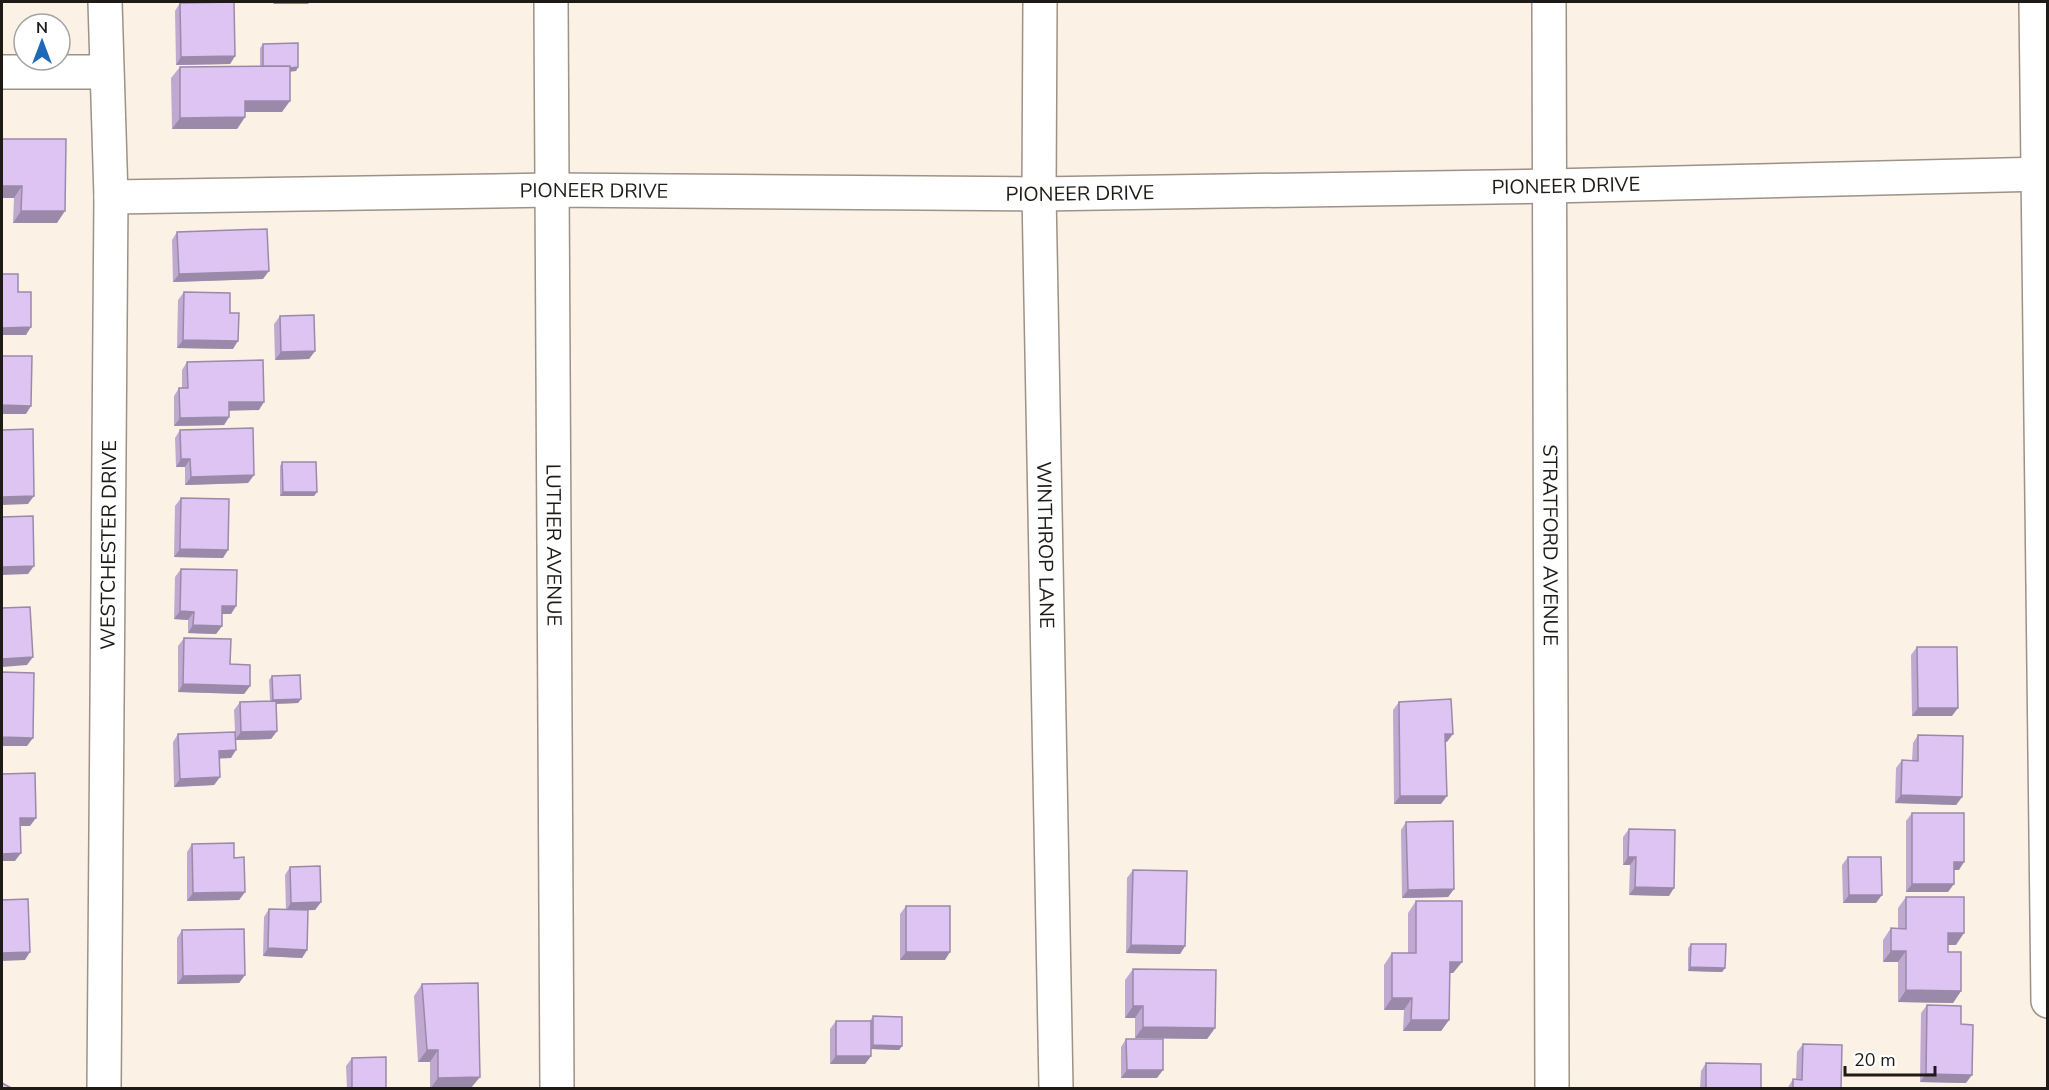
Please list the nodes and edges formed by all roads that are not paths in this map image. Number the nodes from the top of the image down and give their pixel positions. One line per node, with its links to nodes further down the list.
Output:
1 (105, 2): 7 (street, WESTCHESTER DRIVE)
2 (551, 2): 10 (street, LUTHER AVENUE)
3 (1040, 2): 11 (street, WINTHROP LANE)
4 (1549, 2): 9 (street, STRATFORD AVENUE)
5 (2036, 2): 8 (street)
6 (2, 72): 7 (street)
7 (106, 72): 12 (street, WESTCHESTER DRIVE)
8 (2042, 174): 9 (street, PIONEER DRIVE); 13 (street)
9 (1551, 186): 11 (street, PIONEER DRIVE); 17 (street, STRATFORD AVENUE)
10 (551, 190): 11 (street, PIONEER DRIVE); 12 (street, PIONEER DRIVE); 15 (street, LUTHER AVENUE)
11 (1039, 194): 16 (street, WINTHROP LANE)
12 (111, 197): 14 (street, WESTCHESTER DRIVE)
13 (2048, 1001)
14 (104, 1089)
15 (557, 1089)
16 (1056, 1089)
17 (1552, 1089)

